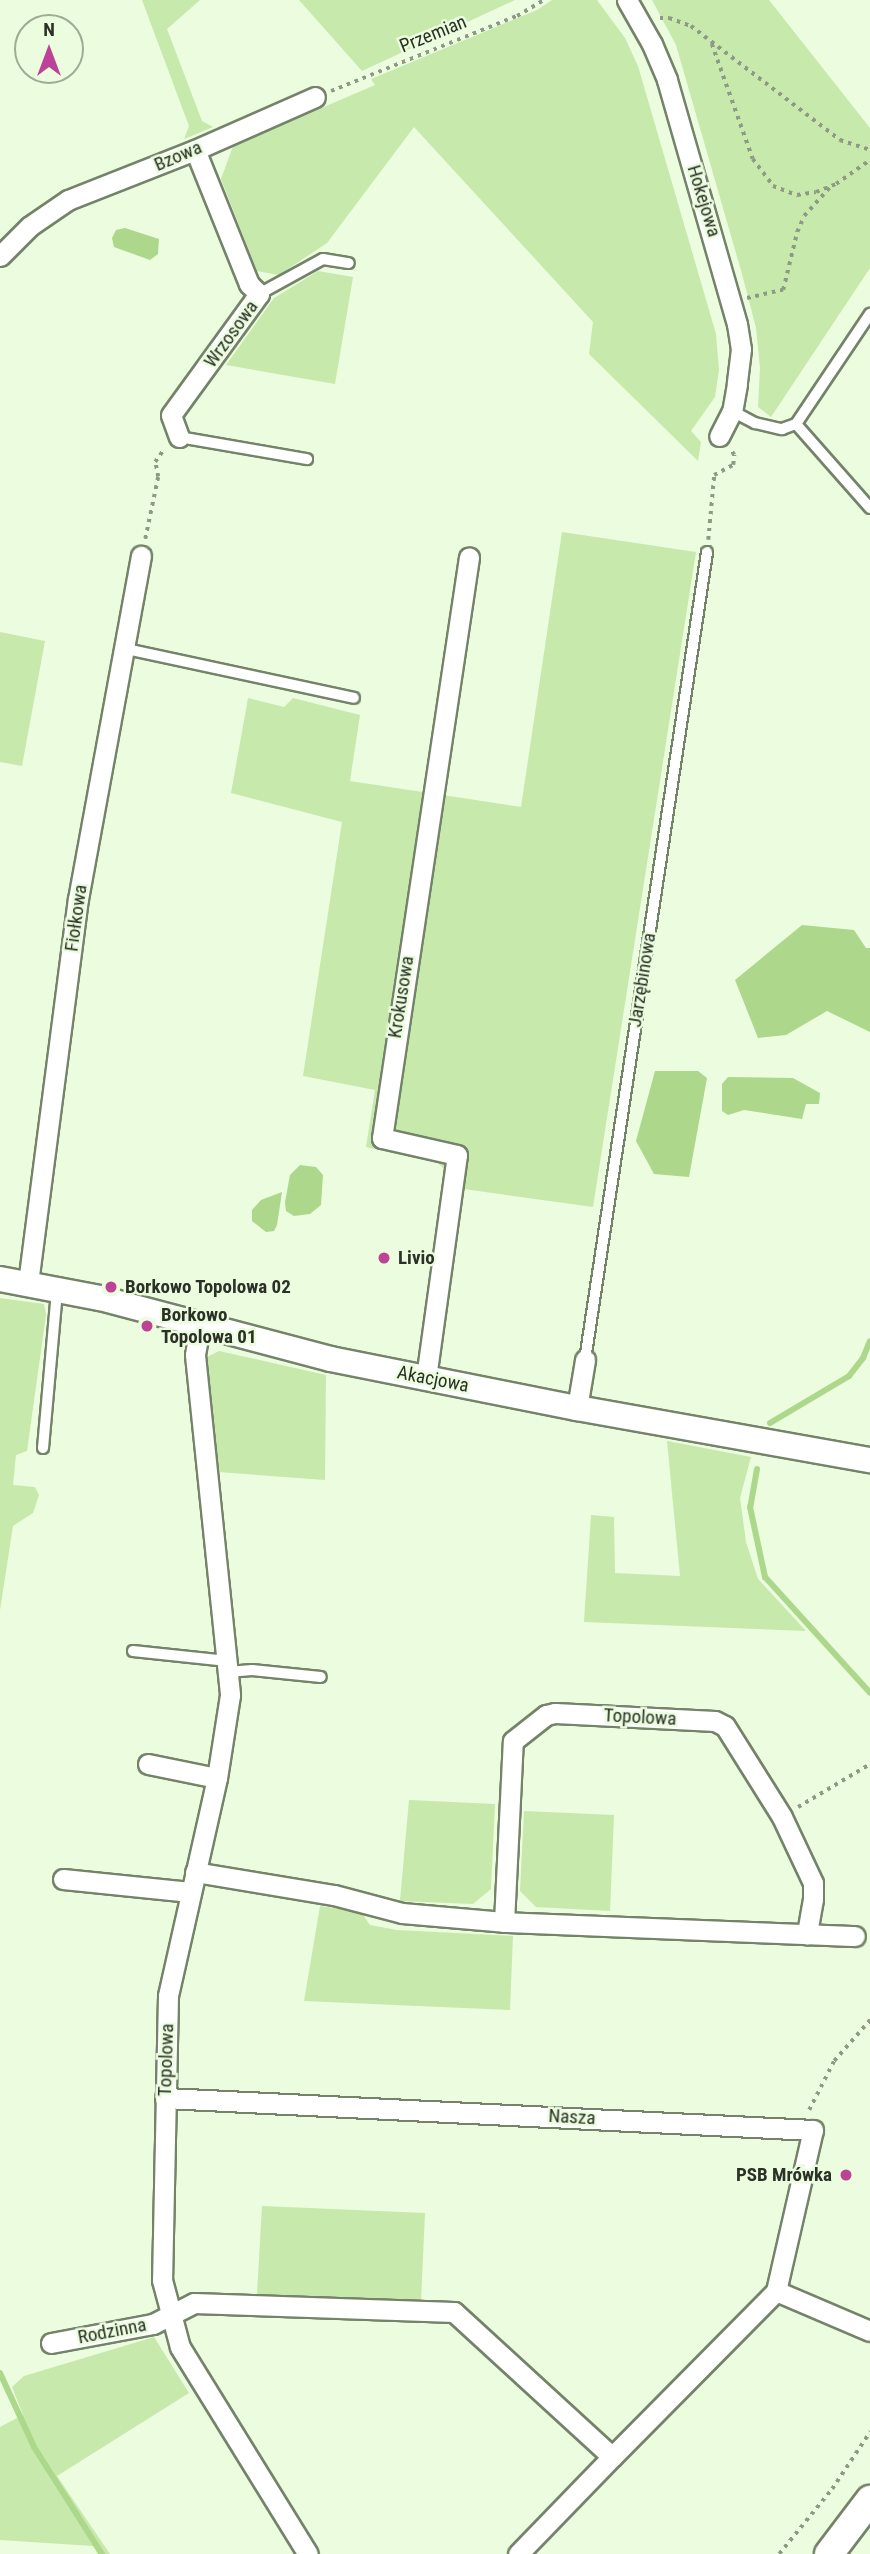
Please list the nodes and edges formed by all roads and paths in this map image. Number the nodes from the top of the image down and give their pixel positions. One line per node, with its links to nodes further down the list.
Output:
1 (544, 0): 5 (path, Przemian)
2 (627, 0): 15 (street, Hokejowa)
3 (651, 19): 4 (path)
4 (712, 44): 7 (path); 9 (path)
5 (315, 97): 6 (street, Bzowa)
6 (195, 150): 10 (street, Bzowa); 12 (street, Wrzosowa)
7 (870, 150)
8 (870, 160): 9 (path)
9 (830, 187): 13 (path)
10 (0, 256)
11 (349, 264): 12 (lane)
12 (260, 294): 18 (street, Wrzosowa)
13 (745, 298)
14 (870, 314): 16 (lane)
15 (732, 411): 16 (lane); 17 (street, Hokejowa)
16 (796, 424): 20 (lane)
17 (719, 436): 21 (path)
18 (179, 437): 19 (lane); 22 (path)
19 (307, 459)
20 (870, 508)
21 (707, 552): 30 (lane, Jarzębinowa)
22 (141, 556): 24 (street, Fiołkowa)
23 (469, 557): 31 (street, Krokusowa)
24 (126, 649): 25 (lane); 27 (street, Fiołkowa)
25 (354, 698)
26 (0, 1279): 27 (street, Akacjowa)
27 (28, 1283): 28 (street, Akacjowa)
28 (58, 1288): 29 (street, Akacjowa); 33 (lane)
29 (200, 1326): 31 (street, Akacjowa); 36 (street, Topolowa)
30 (585, 1360): 32 (street, Jarzębinowa)
31 (426, 1378): 32 (street, Akacjowa)
32 (577, 1408): 34 (street, Akacjowa)
33 (43, 1448)
34 (870, 1460)
35 (133, 1651): 36 (lane)
36 (227, 1666): 37 (lane); 40 (street, Topolowa)
37 (321, 1677)
38 (148, 1764): 40 (street)
39 (870, 1764): 41 (path)
40 (217, 1778): 43 (street, Topolowa)
41 (782, 1817): 44 (street, Topolowa); 45 (street, Topolowa)
42 (63, 1879): 43 (street)
43 (193, 1882): 44 (street); 48 (street, Topolowa)
44 (504, 1922): 45 (street)
45 (807, 1934): 46 (street)
46 (855, 1936)
47 (870, 2020): 49 (path)
48 (165, 2098): 49 (street, Nasza); 51 (street, Topolowa)
49 (802, 2127): 50 (street)
50 (776, 2291): 52 (street); 55 (street)
51 (170, 2314): 53 (street, Rodzinna); 55 (street); 57 (street)
52 (870, 2331)
53 (51, 2343)
54 (870, 2432): 59 (path)
55 (612, 2457): 58 (street)
56 (870, 2500): 60 (main road)
57 (308, 2554)
58 (518, 2554)
59 (779, 2554)
60 (829, 2554)

